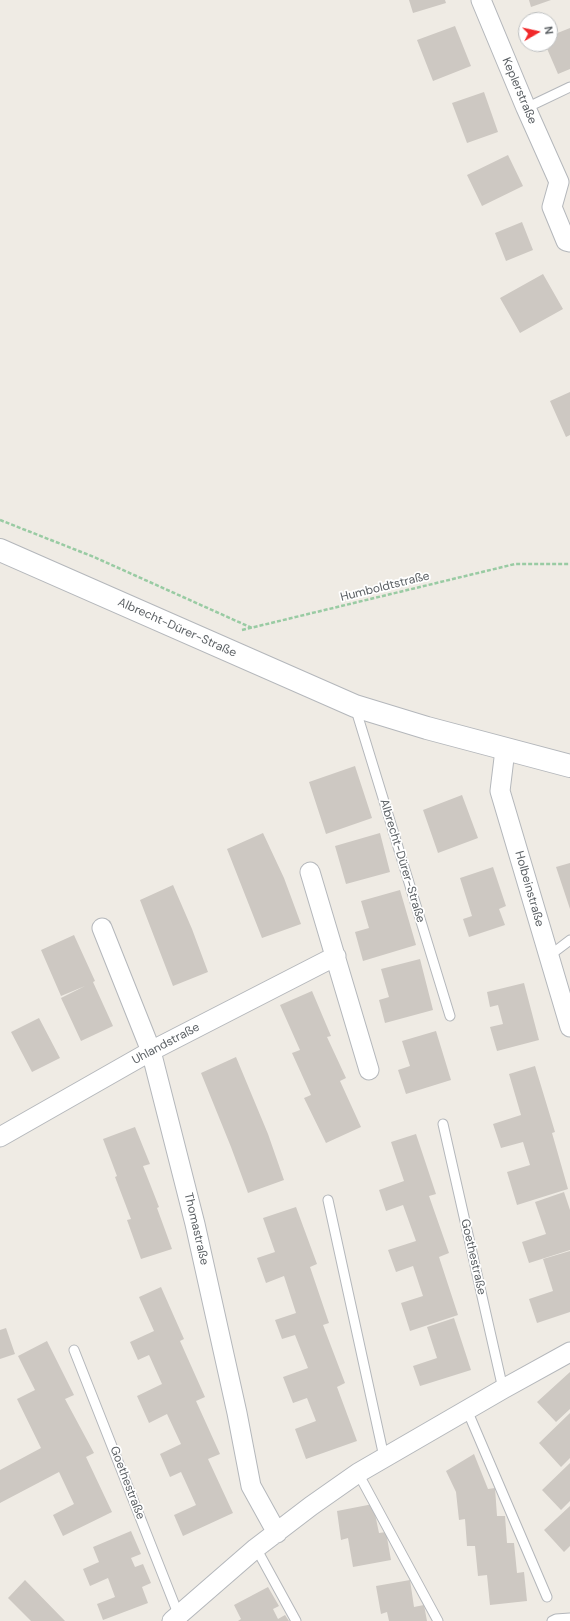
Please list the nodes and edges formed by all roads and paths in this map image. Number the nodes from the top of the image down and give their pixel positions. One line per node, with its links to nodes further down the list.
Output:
1 (481, 0): 3 (street, Keplerstraße)
2 (570, 87): 3 (lane)
3 (526, 108): 4 (street, Keplerstraße)
4 (565, 185): 5 (street, Keplerstraße)
5 (570, 242)
6 (0, 520): 9 (path)
7 (0, 550): 11 (street, Albrecht-Dürer-Straße)
8 (570, 564): 9 (path, Humboldtstraße)
9 (253, 628): 10 (path, Humboldtstraße)
10 (239, 631)
11 (355, 706): 12 (street, Albrecht-Dürer-Straße); 19 (lane, Albrecht-Dürer-Straße)
12 (505, 750): 13 (street, Albrecht-Dürer-Straße); 18 (street, Holbeinstraße)
13 (570, 766)
14 (310, 872): 17 (street)
15 (102, 928): 21 (street, Thomastraße)
16 (570, 940): 18 (lane)
17 (336, 956): 21 (street, Uhlandstraße); 22 (street)
18 (549, 956): 20 (street, Holbeinstraße)
19 (450, 1016)
20 (570, 1027)
21 (151, 1051): 24 (street, Uhlandstraße); 32 (street, Thomastraße)
22 (369, 1070)
23 (443, 1124): 28 (lane, Goethestraße)
24 (0, 1137)
25 (328, 1200): 30 (lane)
26 (74, 1350): 36 (lane, Goethestraße)
27 (570, 1352): 28 (street, Goethestraße)
28 (503, 1389): 29 (street, Goethestraße)
29 (466, 1410): 30 (street, Goethestraße); 34 (lane)
30 (384, 1457): 31 (street, Goethestraße)
31 (358, 1473): 32 (street, Goethestraße); 38 (lane)
32 (277, 1533): 33 (street, Goethestraße)
33 (256, 1548): 36 (street, Goethestraße); 37 (lane)
34 (547, 1597)
35 (570, 1618): 39 (lane)
36 (176, 1619)
37 (296, 1621)
38 (438, 1621)
39 (552, 1621)

